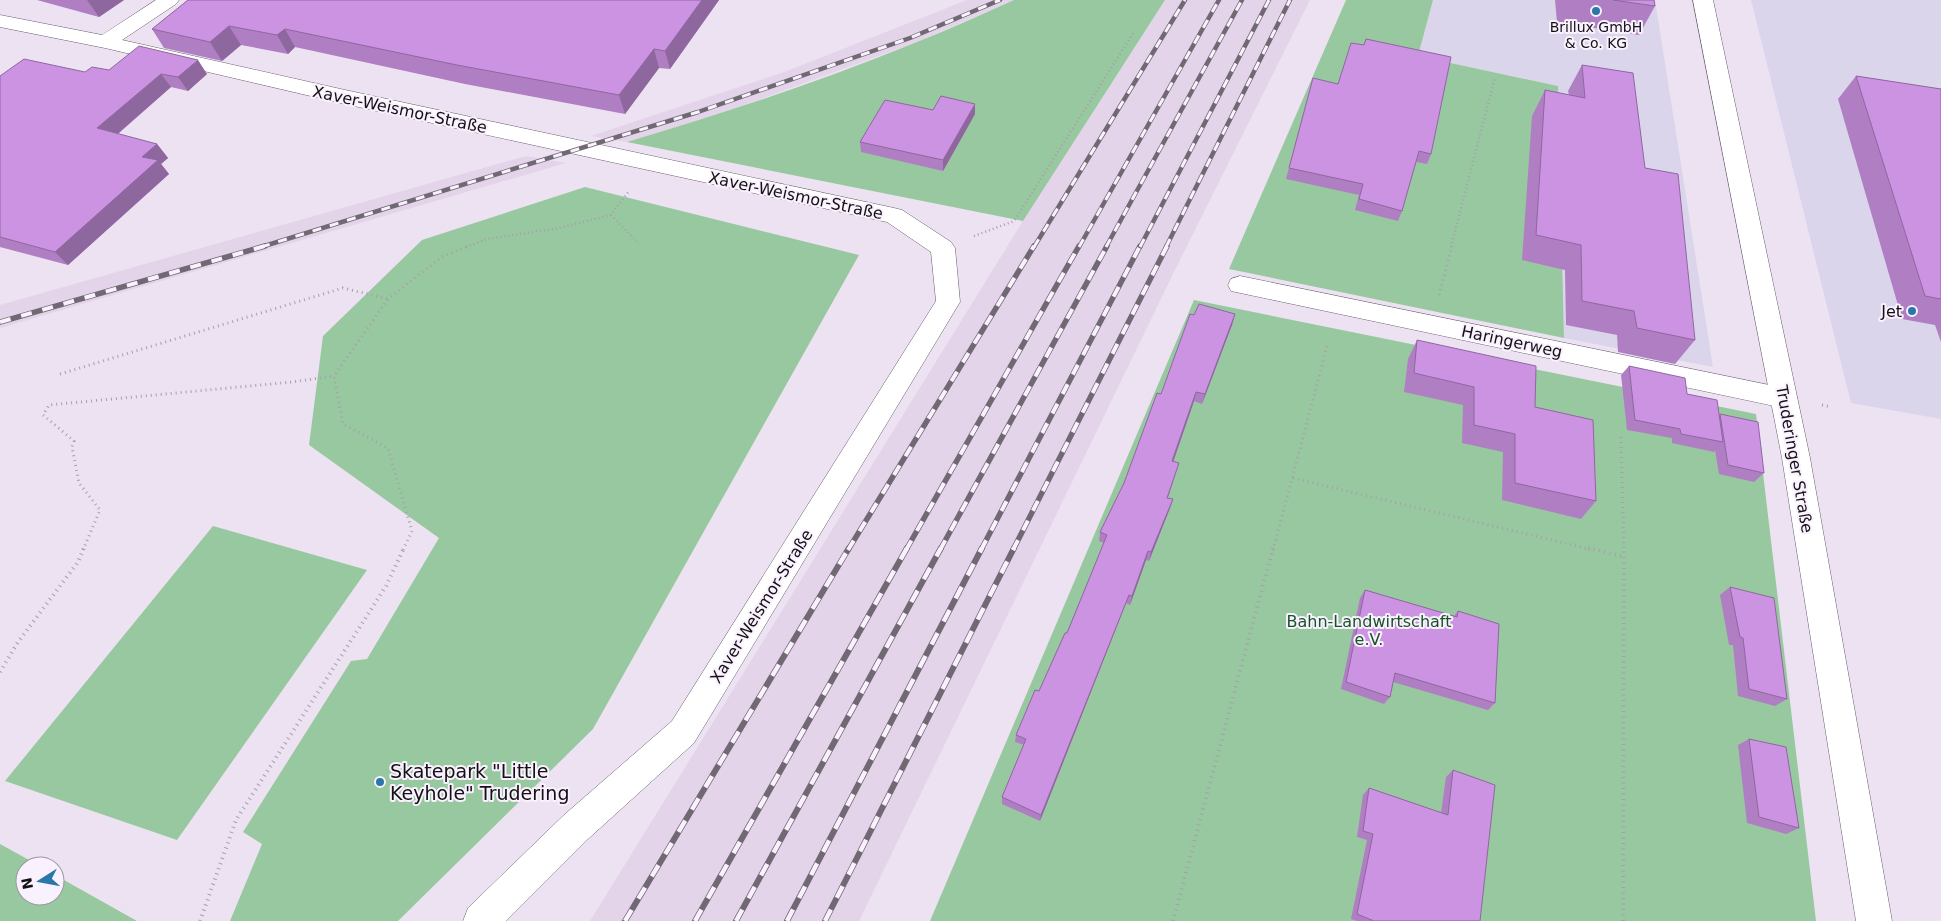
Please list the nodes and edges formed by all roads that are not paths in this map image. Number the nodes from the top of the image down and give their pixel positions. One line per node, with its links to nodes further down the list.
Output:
1 (169, 0): 4 (street)
2 (1702, 0): 6 (street, Truderinger Straße)
3 (0, 21): 4 (street, Xaver-Weismor-Straße)
4 (105, 42): 7 (street, Xaver-Weismor-Straße)
5 (1240, 285): 6 (street, Haringerweg)
6 (1784, 398): 8 (street, Truderinger Straße)
7 (481, 921)
8 (1874, 921)

